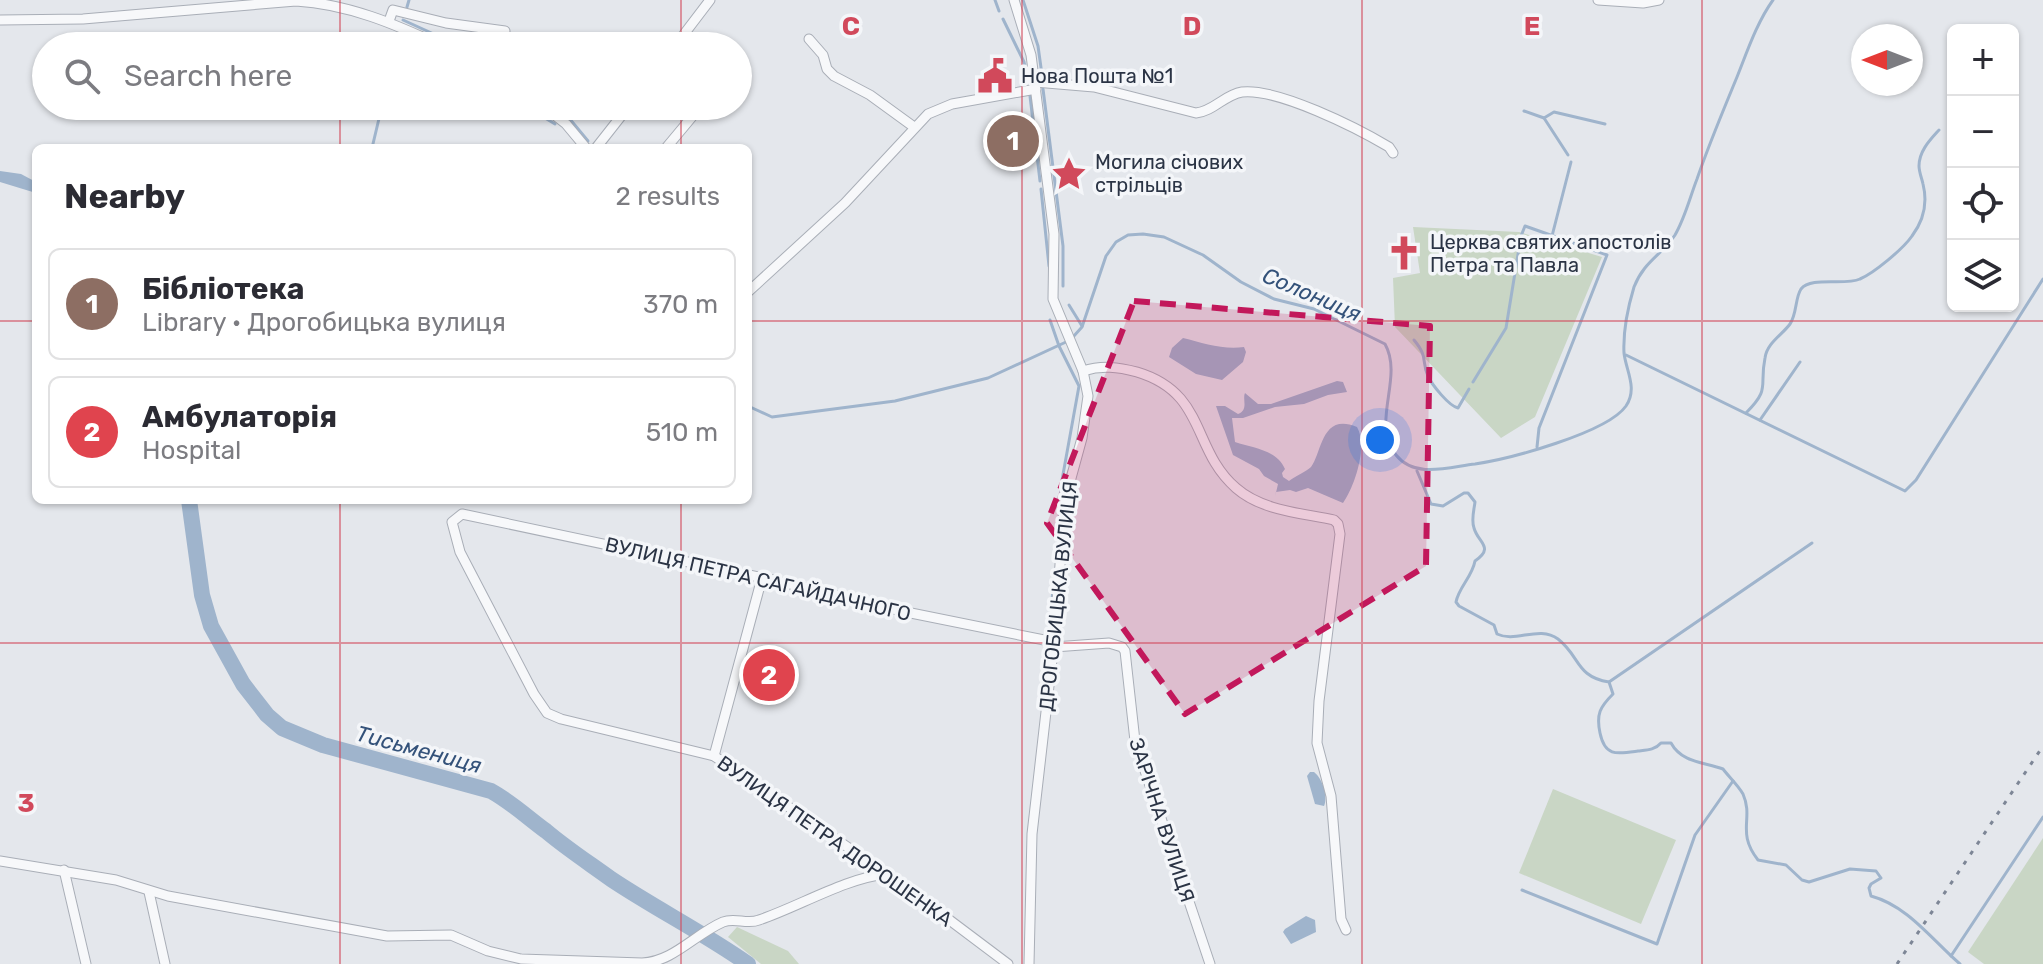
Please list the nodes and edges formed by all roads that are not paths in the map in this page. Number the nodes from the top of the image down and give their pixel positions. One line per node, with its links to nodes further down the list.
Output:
1 (710, 0): 9 (street)
2 (1014, 0): 11 (street, ДРОГОБИЦЬКА ВУЛИЦЯ)
3 (1598, 0): 4 (street)
4 (1659, 0)
5 (0, 20): 6 (street)
6 (389, 21): 7 (street); 8 (street)
7 (505, 31)
8 (412, 32)
9 (686, 32)
10 (809, 39): 15 (street)
11 (1035, 85): 15 (street); 19 (street); 21 (street, ДРОГОБИЦЬКА ВУЛИЦЯ)
12 (561, 120): 16 (street)
13 (618, 120): 17 (street)
14 (689, 120): 18 (street)
15 (914, 127): 20 (street)
16 (583, 144)
17 (599, 144)
18 (669, 144)
19 (1393, 153)
20 (752, 286)
21 (1083, 371): 24 (street, ДРОГОБИЦЬКА ВУЛИЦЯ); 30 (street)
22 (462, 514): 23 (street, ВУЛИЦЯ ПЕТРА САГАЙДАЧНОГО); 25 (street, ВУЛИЦЯ ПЕТРА ДОРОШЕНКА)
23 (762, 578): 24 (street, ВУЛИЦЯ ПЕТРА САГАЙДАЧНОГО); 25 (street)
24 (1054, 644): 34 (street, ДРОГОБИЦЬКА ВУЛИЦЯ); 35 (street, ЗАРІЧНА ВУЛИЦЯ)
25 (714, 756): 28 (street, ВУЛИЦЯ ПЕТРА ДОРОШЕНКА)
26 (0, 861): 27 (street)
27 (64, 870): 29 (street); 31 (street)
28 (886, 874): 29 (street); 33 (street, ВУЛИЦЯ ПЕТРА ДОРОШЕНКА)
29 (149, 892): 32 (street)
30 (1346, 930)
31 (86, 964)
32 (165, 964)
33 (1008, 964)
34 (1029, 964)
35 (1210, 964)

